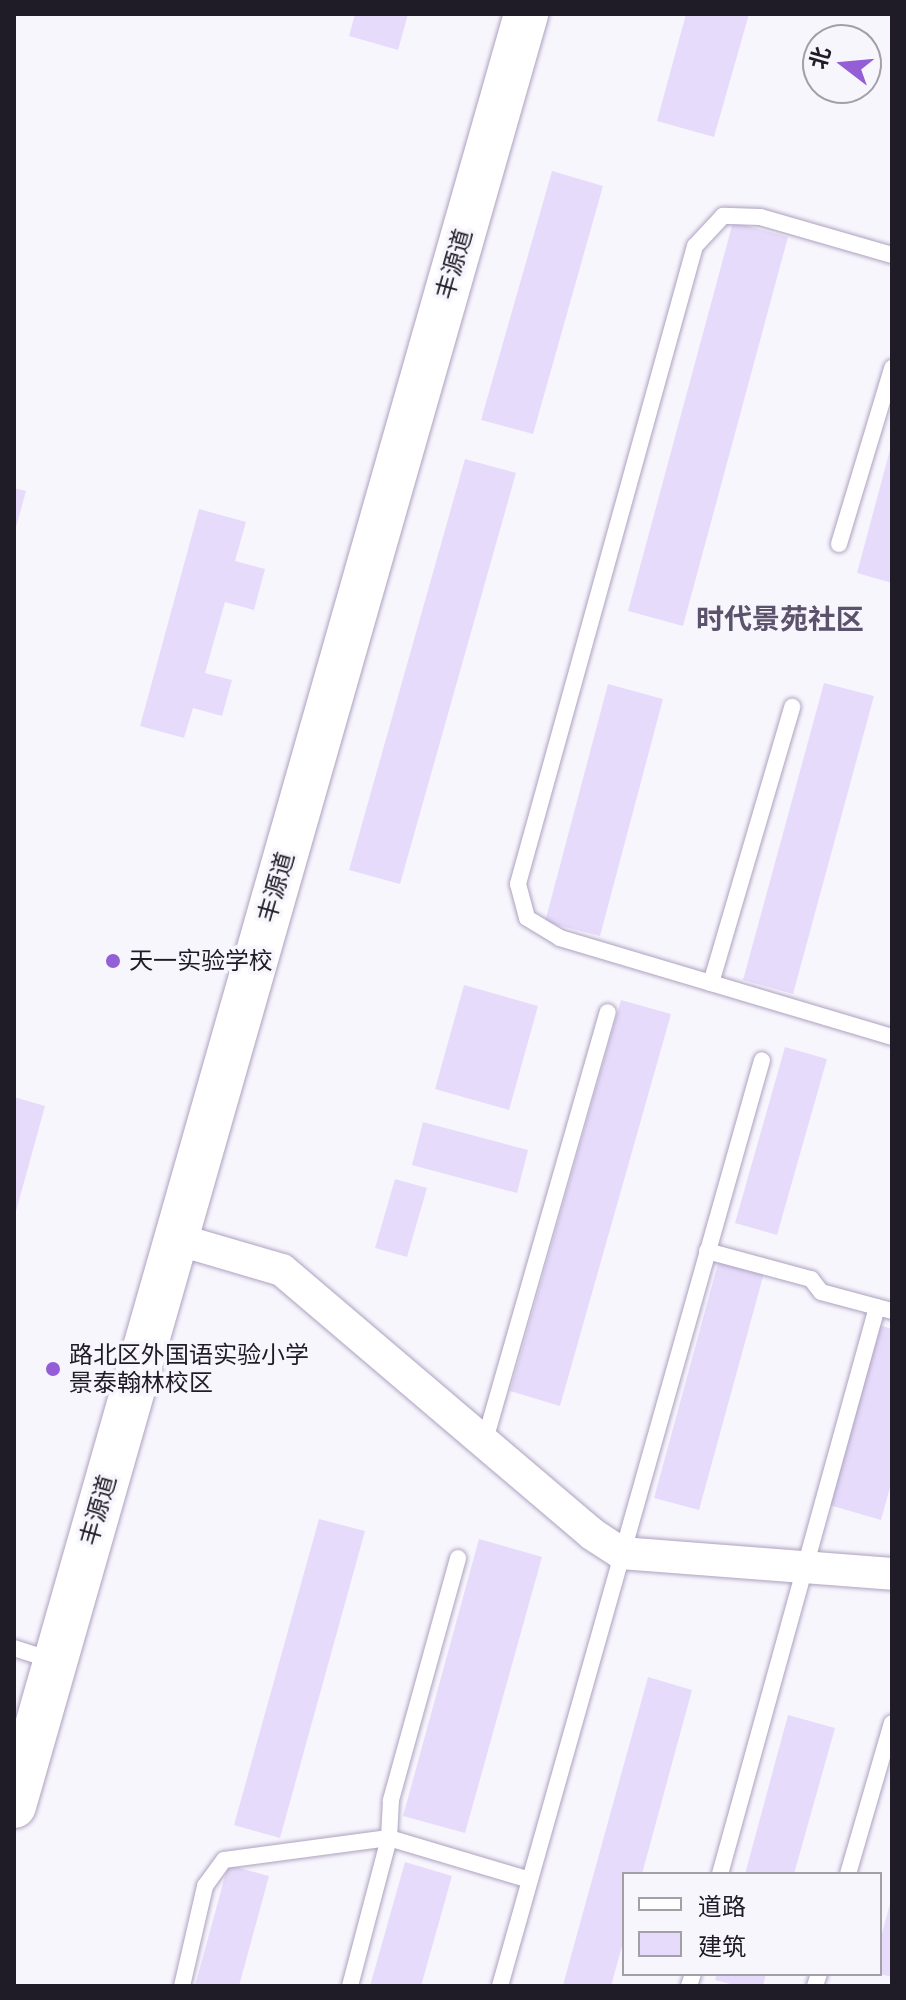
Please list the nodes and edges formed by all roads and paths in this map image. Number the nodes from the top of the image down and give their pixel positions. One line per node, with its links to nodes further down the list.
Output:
1 (526, 14): 10 (street, 丰源道)
2 (892, 255): 6 (lane)
3 (892, 368): 4 (lane)
4 (839, 544)
5 (792, 707): 6 (lane)
6 (711, 983): 8 (lane)
7 (608, 1012): 13 (lane)
8 (892, 1037)
9 (762, 1060): 11 (lane)
10 (176, 1239): 13 (street); 19 (street, 丰源道)
11 (707, 1251): 12 (lane); 14 (lane)
12 (885, 1309): 16 (lane)
13 (485, 1440): 14 (street)
14 (621, 1553): 16 (street); 25 (lane)
15 (458, 1558): 22 (lane)
16 (803, 1567): 17 (street); 23 (lane)
17 (892, 1574)
18 (14, 1648): 19 (lane)
19 (55, 1661): 21 (street, 丰源道)
20 (892, 1723): 24 (lane)
21 (14, 1806)
22 (389, 1838): 25 (lane); 26 (lane); 27 (lane)
23 (721, 1872)
24 (849, 1872)
25 (530, 1880): 28 (lane)
26 (182, 1986)
27 (350, 1986)
28 (500, 1986)

